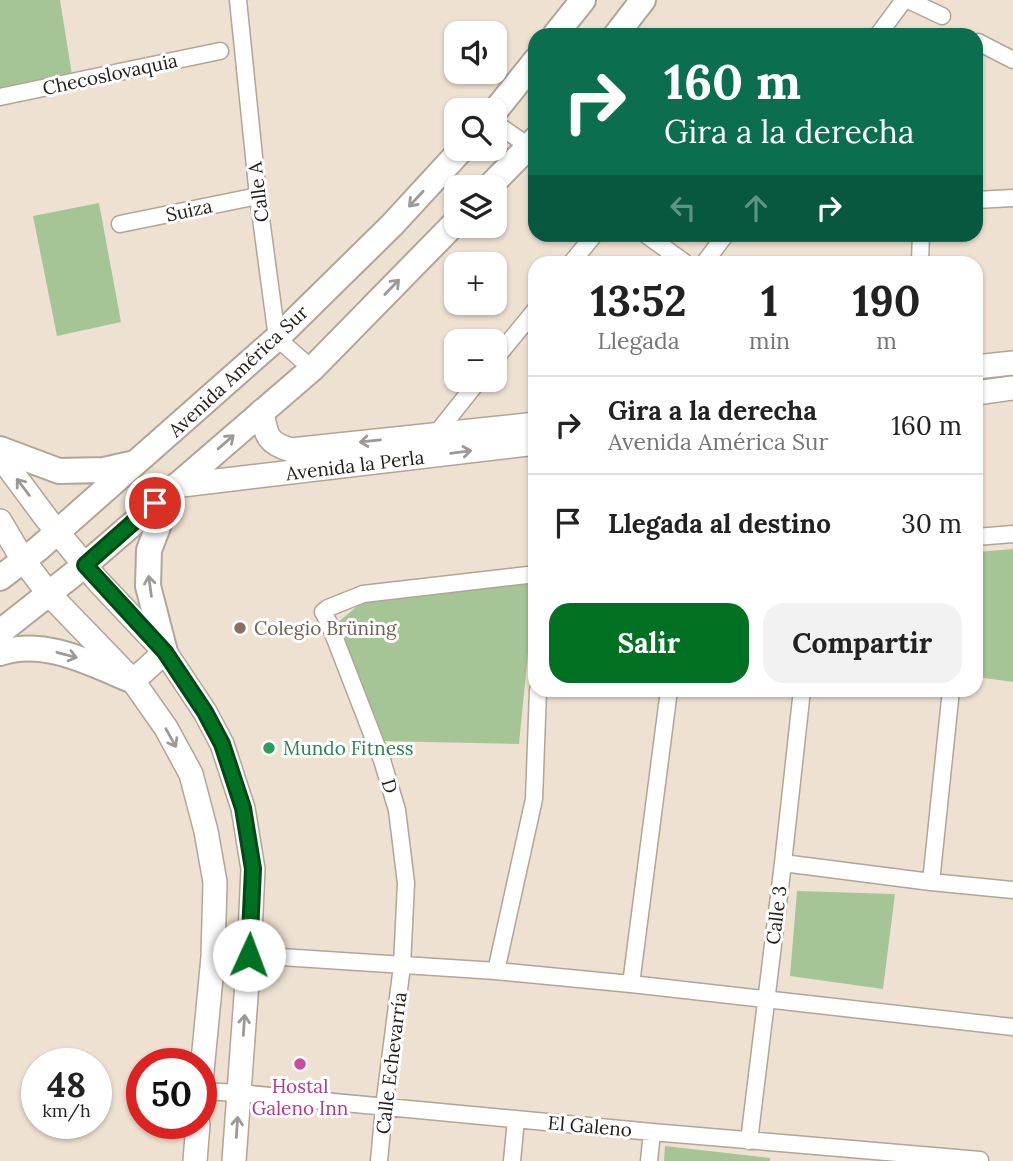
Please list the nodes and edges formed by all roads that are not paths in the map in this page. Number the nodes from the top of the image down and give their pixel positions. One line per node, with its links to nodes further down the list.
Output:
1 (238, 0): 20 (street, Calle A)
2 (583, 0): 6 (main road)
3 (643, 0): 7 (main road)
4 (906, 0): 5 (street); 8 (street)
5 (942, 16)
6 (561, 28)
7 (621, 28)
8 (884, 28)
9 (983, 45): 11 (street)
10 (220, 51): 13 (street, Checoslovaquia)
11 (1013, 61)
12 (528, 70): 14 (main road)
13 (0, 97)
14 (505, 98)
15 (507, 129): 16 (street)
16 (528, 142)
17 (528, 150): 19 (main road)
18 (451, 161): 30 (main road, Avenida América Sur, one-way to 30)
19 (502, 175)
20 (258, 195): 23 (street, Suiza); 30 (street, Calle A)
21 (1013, 198): 22 (street)
22 (983, 200)
23 (120, 224)
24 (444, 234): 34 (main road, one-way to 24)
25 (588, 242): 27 (street)
26 (656, 242): 28 (street)
27 (577, 256)
28 (676, 256)
29 (528, 319): 31 (street)
30 (277, 338): 34 (street); 44 (main road, Avenida América Sur)
31 (507, 344)
32 (1013, 363): 33 (main road)
33 (983, 367)
34 (312, 369): 38 (main road)
35 (1013, 388): 37 (main road)
36 (469, 392): 40 (street)
37 (983, 392)
38 (262, 411): 40 (main road, Avenida la Perla, one-way to 38); 45 (main road, one-way to 38)
39 (528, 425): 40 (main road, Avenida la Perla)
40 (436, 434)
41 (528, 444): 45 (main road, Avenida la Perla, one-way to 41)
42 (0, 449): 44 (main road)
43 (0, 456): 47 (main road, one-way to 43)
44 (139, 462): 47 (main road, Avenida América Sur)
45 (174, 486): 51 (main road); 56 (main road, one-way to 45)
46 (0, 522): 50 (main road)
47 (57, 532): 50 (main road, Avenida América Sur); 51 (main road)
48 (1013, 534): 49 (street)
49 (983, 536)
50 (23, 560): 53 (main road, Avenida América Sur); 54 (main road)
51 (85, 565): 54 (main road); 56 (main road)
52 (528, 575): 67 (street, D)
53 (0, 578)
54 (49, 594): 55 (main road); 58 (main road)
55 (0, 632)
56 (165, 652): 58 (main road); 66 (main road)
57 (0, 653): 58 (main road, one-way to 58)
58 (133, 681): 72 (main road, one-way to 72)
59 (538, 697): 68 (street)
60 (668, 697): 69 (street)
61 (801, 697): 63 (street, Calle 3)
62 (950, 697): 64 (street)
63 (783, 863): 64 (street); 70 (street, Calle 3)
64 (931, 882): 65 (street)
65 (1013, 890)
66 (249, 955): 67 (street); 74 (main road, one-way to 66)
67 (402, 966): 68 (street); 75 (street, Calle Echevarría)
68 (496, 971): 69 (street)
69 (631, 984): 70 (street)
70 (765, 999): 71 (street); 79 (street, Calle 3)
71 (1013, 1027)
72 (204, 1048)
73 (217, 1092): 74 (street, El Galeno)
74 (239, 1093): 75 (street, El Galeno); 84 (main road, one-way to 74)
75 (384, 1107): 76 (street, El Galeno); 85 (street, Calle Echevarría)
76 (516, 1119): 77 (street, El Galeno); 86 (street)
77 (652, 1132): 79 (street, El Galeno); 87 (street)
78 (197, 1139): 83 (main road)
79 (749, 1141): 80 (street, El Galeno)
80 (783, 1144): 81 (street, El Galeno); 88 (street)
81 (928, 1159): 82 (street, El Galeno)
82 (980, 1160)
83 (195, 1161)
84 (234, 1161)
85 (379, 1161)
86 (512, 1161)
87 (649, 1161)
88 (782, 1161)

